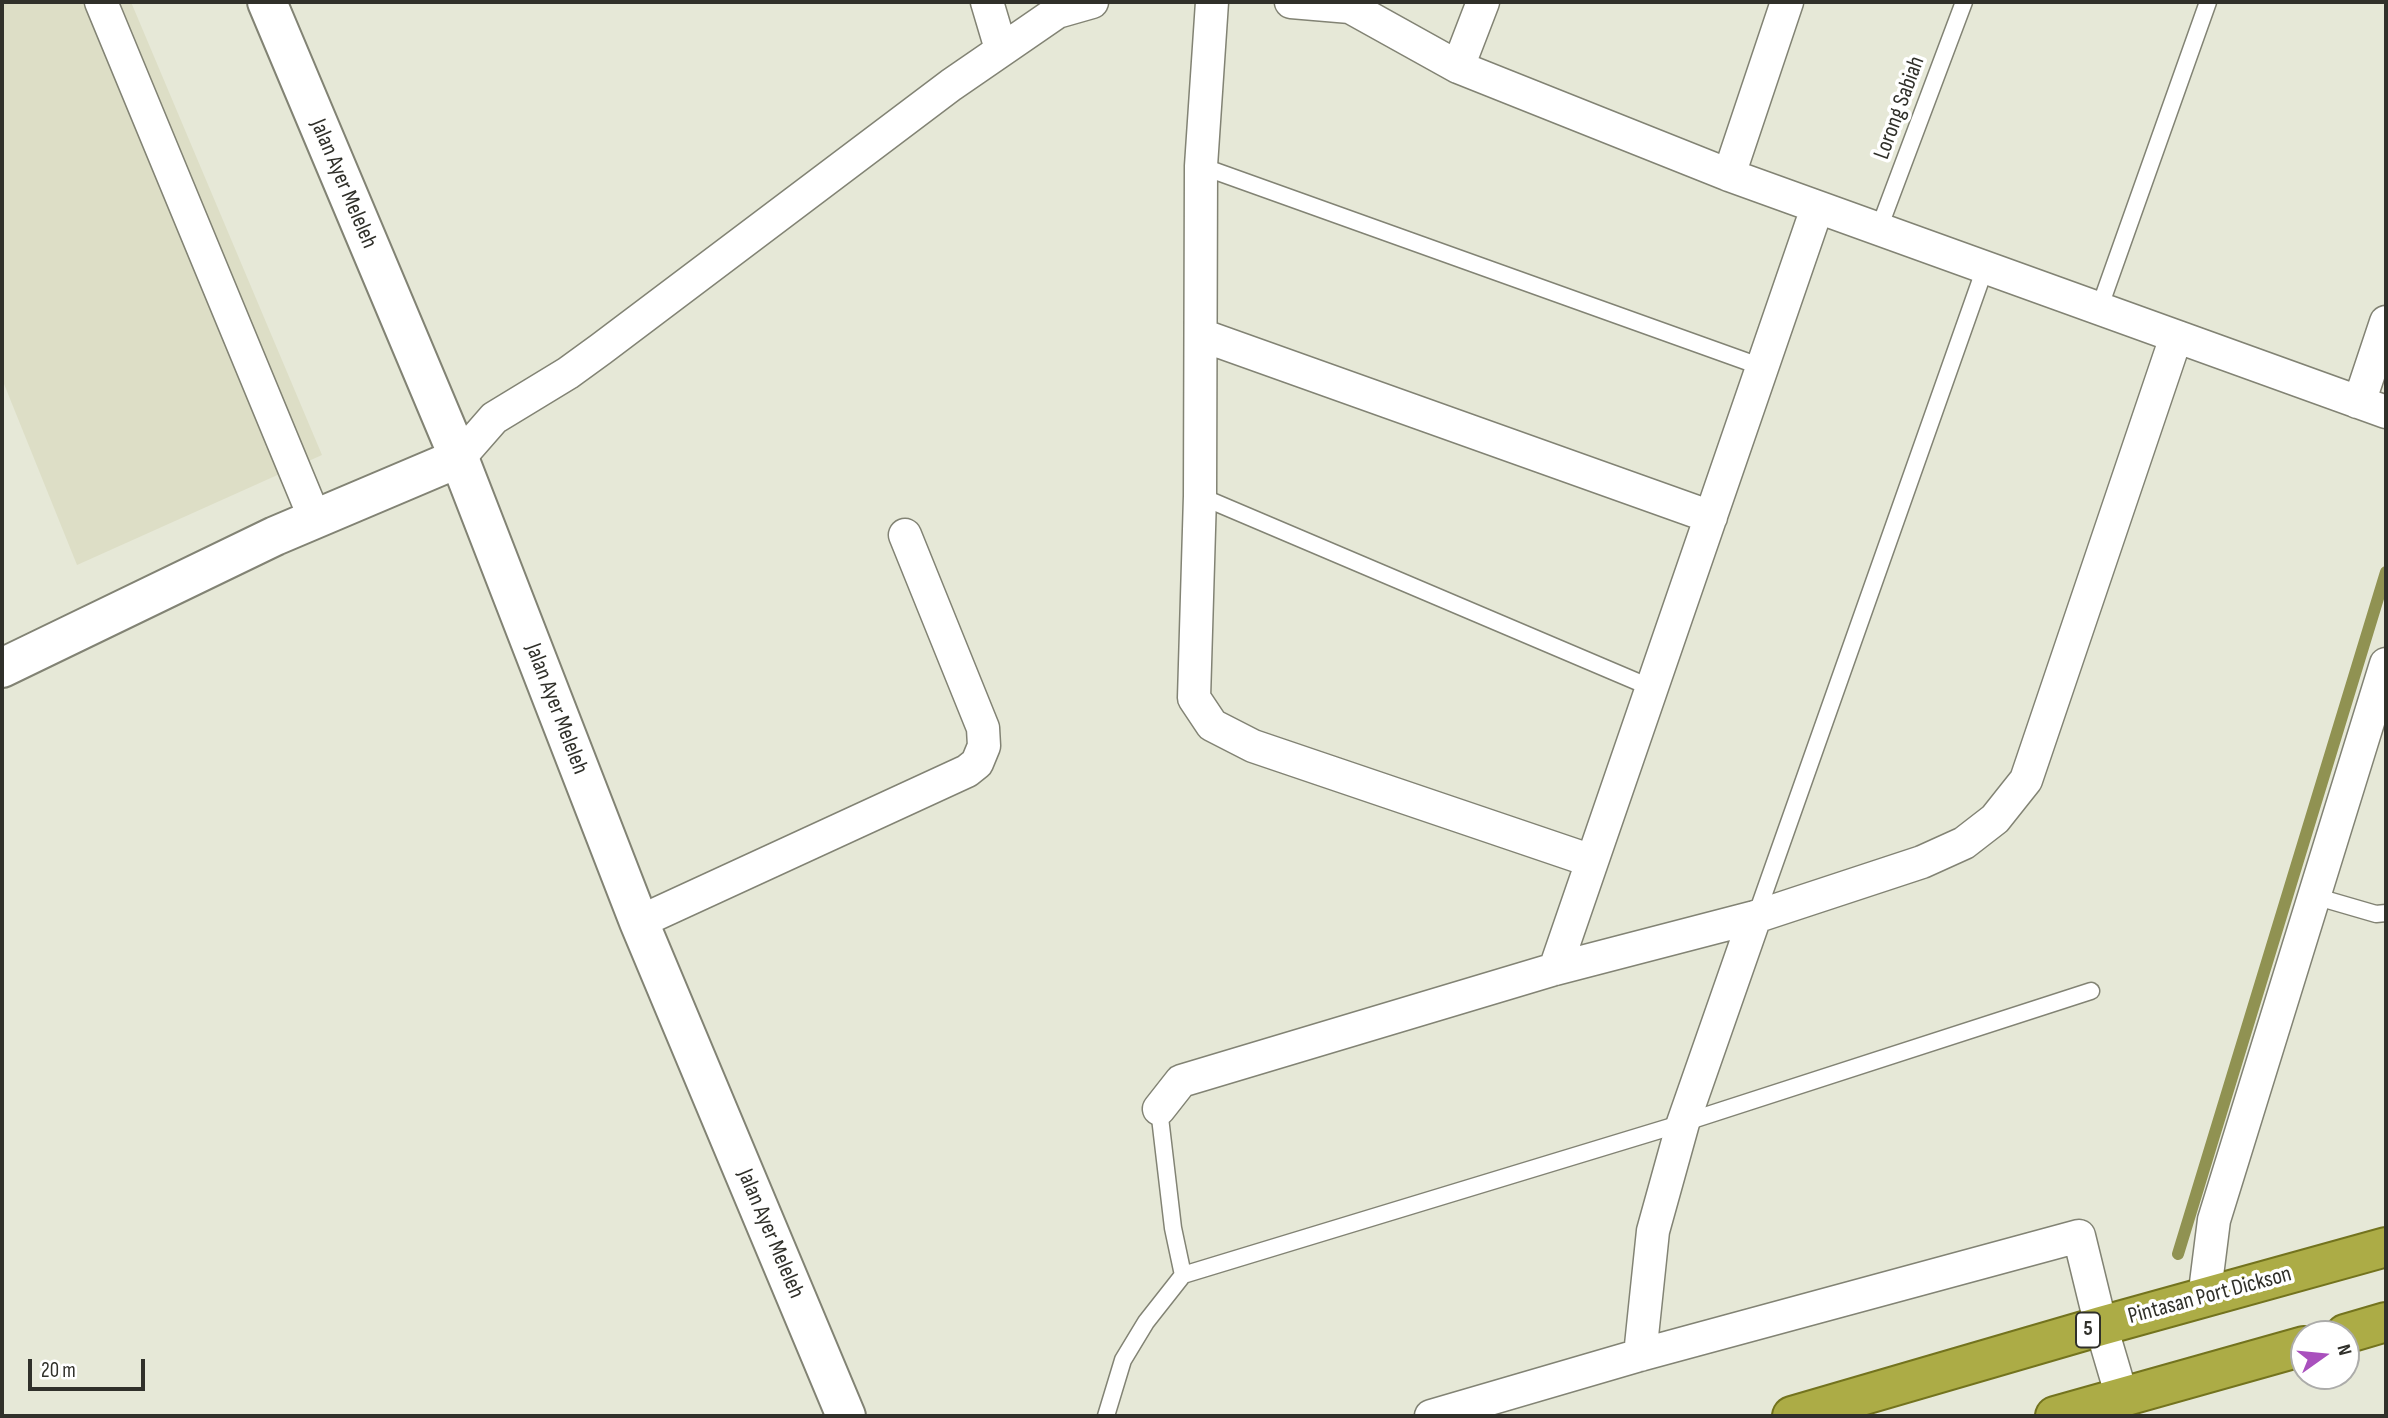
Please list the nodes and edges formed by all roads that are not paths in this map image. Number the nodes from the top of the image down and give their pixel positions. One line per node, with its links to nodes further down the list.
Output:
1 (101, 2): 28 (street)
2 (267, 2): 25 (street, Jalan Ayer Meleleh)
3 (988, 2): 12 (street)
4 (1092, 2): 12 (street)
5 (1212, 2): 14 (street)
6 (1291, 2): 11 (street)
7 (1483, 2): 13 (street)
8 (1787, 2): 15 (street)
9 (1964, 2): 17 (lane, Lorong Sabiah)
10 (2208, 2): 19 (lane)
11 (1350, 5): 13 (street)
12 (1001, 49): 25 (street)
13 (1458, 67): 15 (street)
14 (1201, 166): 21 (street); 23 (lane)
15 (1729, 175): 16 (street)
16 (1817, 208): 17 (street); 23 (street)
17 (1878, 231): 18 (street)
18 (1985, 268): 19 (street); 36 (lane)
19 (2099, 309): 22 (street)
20 (2386, 322): 24 (street)
21 (1200, 335): 26 (street); 27 (street)
22 (2176, 337): 24 (street); 36 (street)
23 (1762, 367): 27 (street)
24 (2372, 407)
25 (459, 458): 28 (street); 37 (street, Jalan Ayer Meleleh)
26 (1200, 496): 32 (lane); 33 (street)
27 (1711, 517): 32 (street)
28 (315, 519): 31 (street)
29 (905, 535): 37 (street)
30 (2386, 664): 34 (street)
31 (2, 668)
32 (1652, 688): 33 (street)
33 (1592, 861): 38 (street)
34 (2314, 896): 35 (lane); 44 (street)
35 (2386, 913)
36 (1755, 917): 38 (street); 41 (street)
37 (639, 922): 51 (street, Jalan Ayer Meleleh)
38 (1555, 969): 40 (street)
39 (2091, 991): 41 (lane)
40 (1159, 1109): 43 (lane)
41 (1683, 1123): 43 (lane); 49 (street)
42 (2386, 1247): 44 (highway, Pintasan Port Dickson / 5)
43 (1183, 1275): 52 (lane)
44 (2204, 1299): 46 (highway, Pintasan Port Dickson / 5)
45 (2386, 1322): 47 (highway)
46 (2101, 1326): 49 (street); 50 (street); 54 (highway, Pintasan Port Dickson / 5)
47 (2360, 1330)
48 (2290, 1350): 50 (highway)
49 (1640, 1355): 53 (street)
50 (2122, 1397): 55 (highway)
51 (846, 1416)
52 (1106, 1416)
53 (1431, 1416)
54 (1792, 1416)
55 (2055, 1416)

